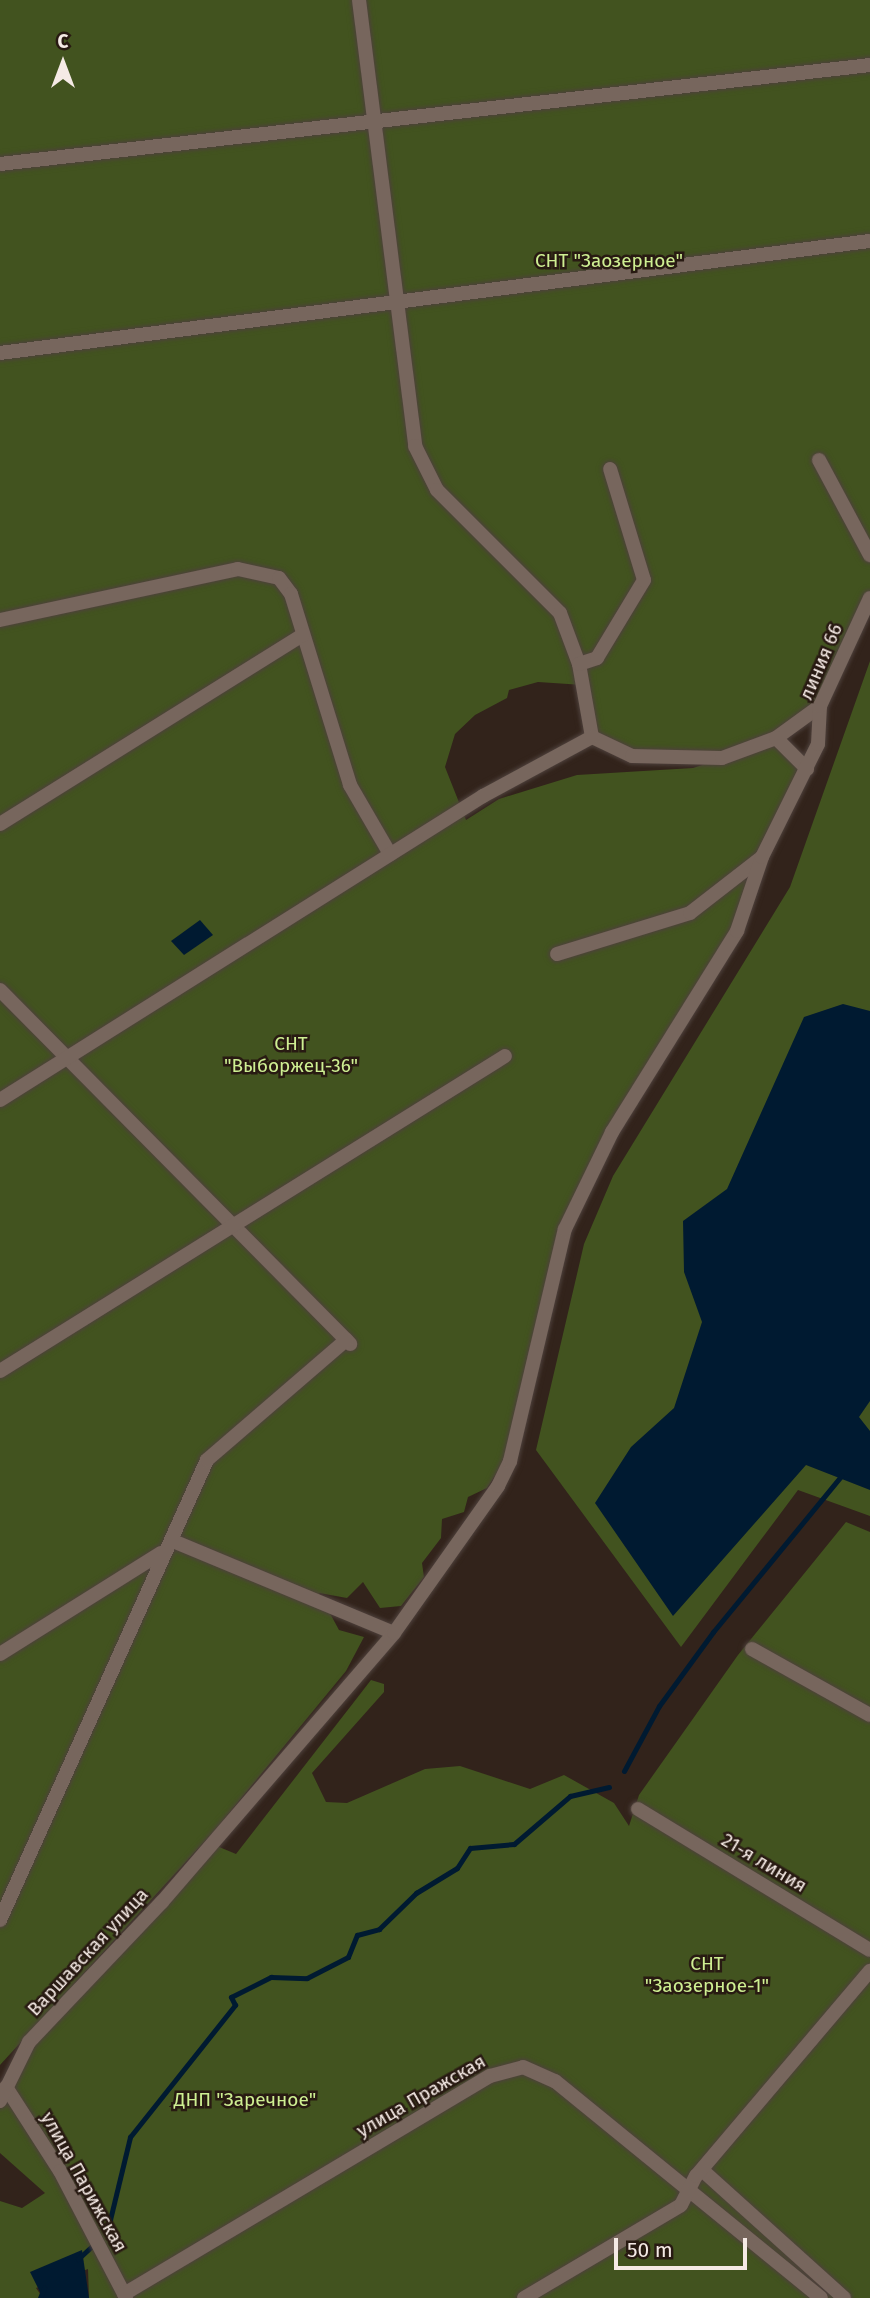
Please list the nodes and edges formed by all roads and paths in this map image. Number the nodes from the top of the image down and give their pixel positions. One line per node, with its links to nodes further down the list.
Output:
1 (359, 0): 3 (street)
2 (870, 65): 3 (street)
3 (374, 122): 4 (street); 6 (street)
4 (0, 164)
5 (870, 241): 6 (street)
6 (392, 302): 7 (street); 14 (street)
7 (0, 353)
8 (819, 460): 10 (street)
9 (610, 470): 14 (street)
10 (870, 555)
11 (870, 598): 15 (street, линия 66)
12 (0, 620): 13 (street)
13 (303, 635): 20 (street); 21 (street)
14 (579, 664): 16 (street)
15 (820, 706): 17 (street); 18 (street, линия 66)
16 (592, 737): 17 (street); 21 (street)
17 (776, 738): 19 (street)
18 (818, 744): 19 (street, Варшавская улица)
19 (807, 769): 22 (street, Варшавская улица)
20 (0, 824)
21 (390, 853): 26 (street)
22 (762, 857): 23 (street); 32 (street, Варшавская улица)
23 (557, 954)
24 (0, 990): 26 (street)
25 (506, 1056): 28 (street)
26 (68, 1058): 27 (street); 28 (street)
27 (0, 1100)
28 (226, 1224): 29 (street); 30 (street)
29 (0, 1371)
30 (173, 1541): 31 (street); 32 (street)
31 (161, 1553): 34 (street); 37 (street)
32 (394, 1633): 40 (street, Варшавская улица)
33 (752, 1649): 35 (street)
34 (0, 1654)
35 (870, 1715)
36 (638, 1809): 38 (street, 21-я линия)
37 (0, 1920)
38 (870, 1950)
39 (870, 1971): 41 (street)
40 (3, 2094): 43 (street, улица Парижская)
41 (702, 2170): 42 (street); 46 (street)
42 (689, 2189): 43 (street, улица Пражская); 44 (street); 45 (street, улица Пражская)
43 (125, 2296)
44 (524, 2298)
45 (821, 2298)
46 (844, 2298)

